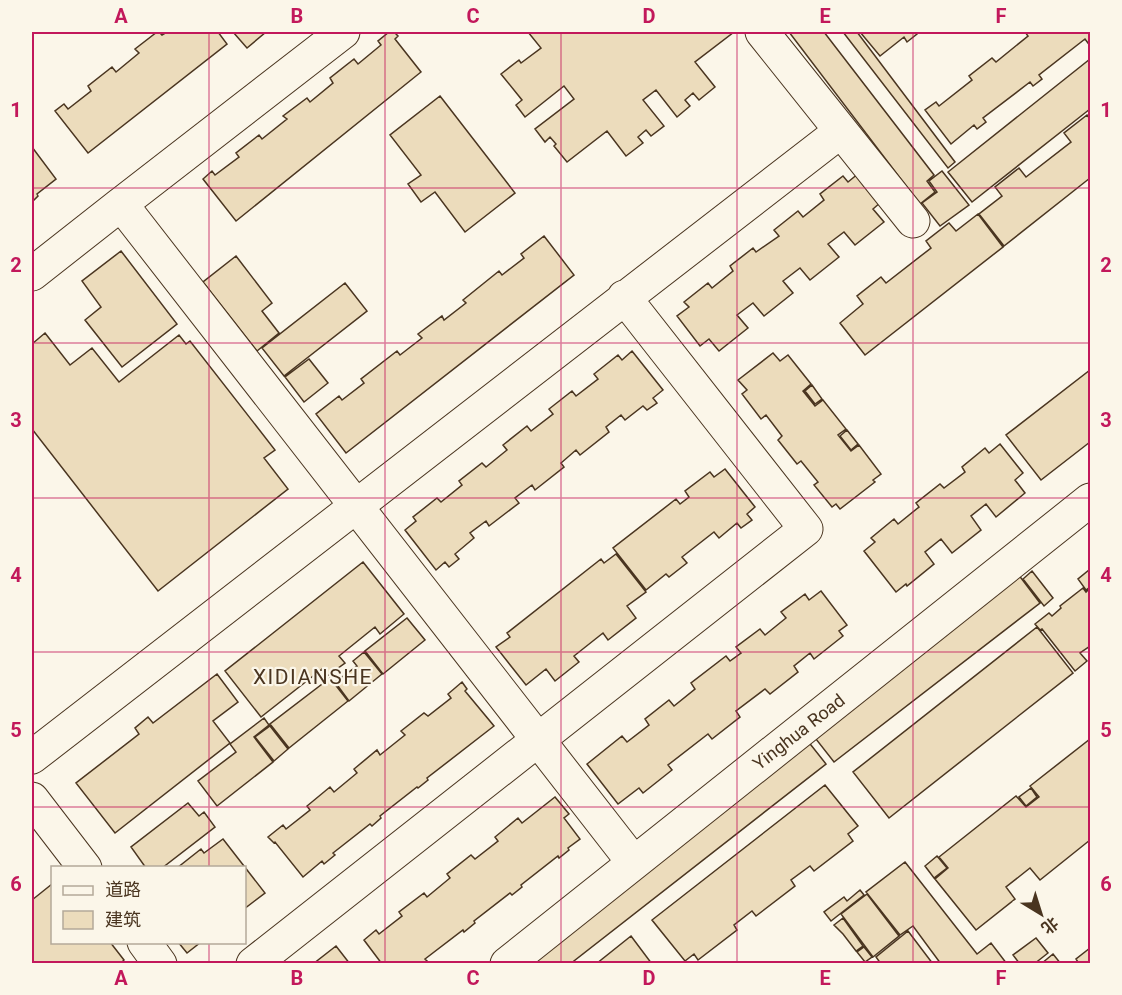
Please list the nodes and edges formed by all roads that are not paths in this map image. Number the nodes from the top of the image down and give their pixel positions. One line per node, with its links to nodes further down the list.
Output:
1 (343, 32): 4 (street)
2 (762, 32): 3 (street)
3 (841, 131): 5 (street); 7 (street)
4 (121, 204): 6 (street); 9 (street)
5 (913, 221)
6 (32, 274)
7 (624, 297): 9 (street); 10 (street)
8 (1090, 500): 13 (street, Yinghua Road)
9 (355, 505): 10 (street); 11 (street)
10 (538, 741): 13 (street); 17 (street)
11 (32, 757)
12 (32, 799): 14 (street)
13 (634, 863): 18 (street, Yinghua Road)
14 (84, 866)
15 (146, 944): 16 (street)
16 (160, 963)
17 (253, 963)
18 (507, 963)

